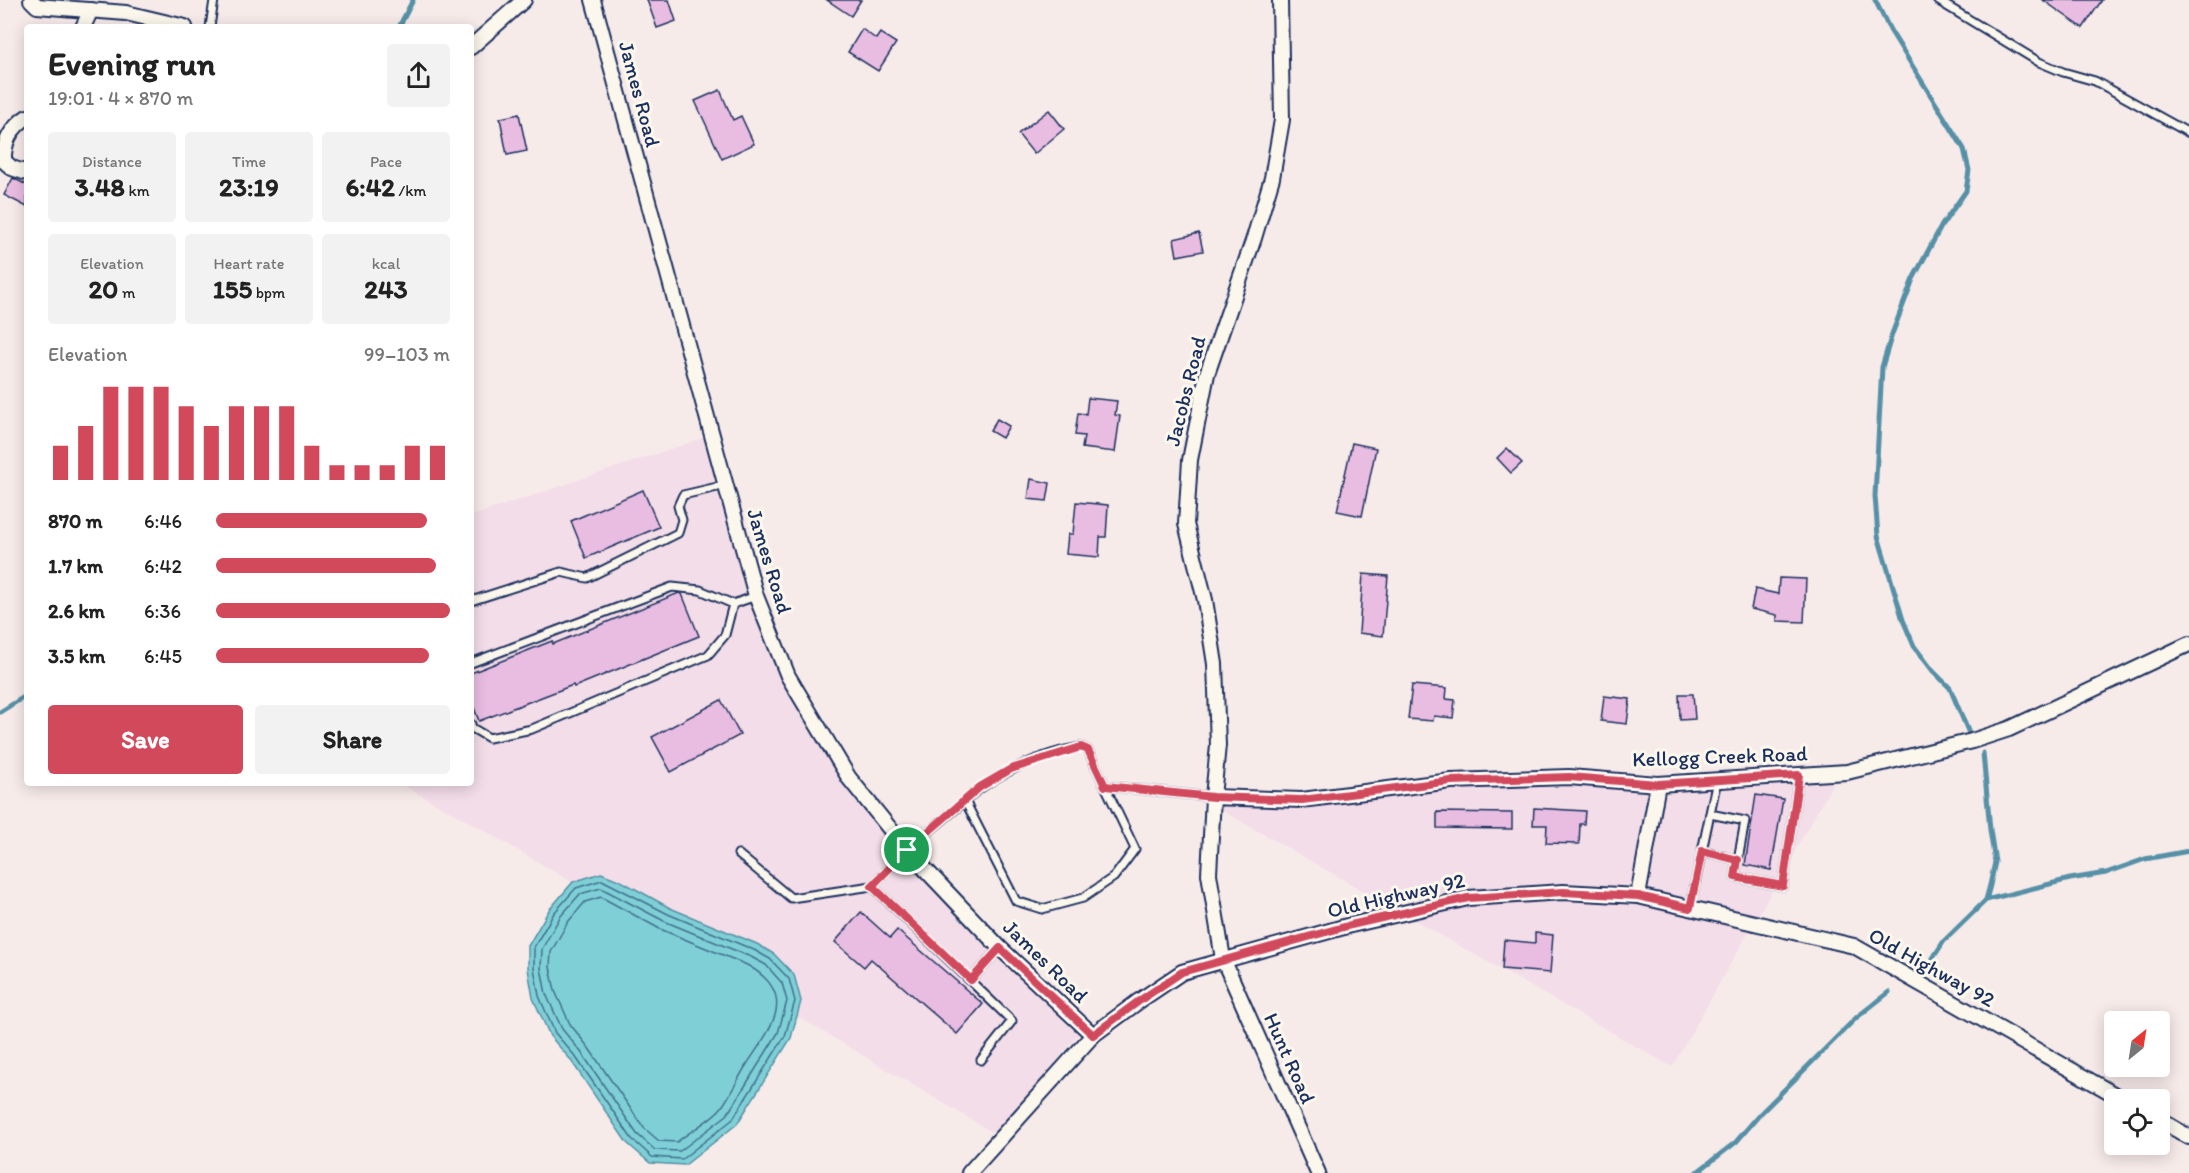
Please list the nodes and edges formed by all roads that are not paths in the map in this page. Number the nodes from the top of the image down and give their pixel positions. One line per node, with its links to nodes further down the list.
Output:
1 (31, 0): 7 (street)
2 (214, 0): 10 (lane)
3 (524, 0): 11 (street)
4 (593, 0): 15 (street, James Road)
5 (1280, 0): 26 (street, Jacobs Road)
6 (1937, 0): 13 (lane)
7 (91, 10): 8 (street); 9 (street)
8 (84, 24)
9 (172, 24)
10 (210, 24)
11 (474, 44)
12 (24, 119): 14 (street)
13 (2189, 133)
14 (24, 172)
15 (726, 485): 16 (street, James Road); 17 (lane)
16 (756, 596): 18 (lane); 29 (street, James Road)
17 (474, 600)
18 (732, 604): 20 (lane); 21 (lane)
19 (2189, 644): 22 (street, Kellogg Creek Road)
20 (474, 662)
21 (474, 729)
22 (1799, 775): 23 (street, Kellogg Creek Road); 32 (lane)
23 (1716, 780): 24 (street, Kellogg Creek Road); 28 (lane)
24 (1658, 784): 26 (street, Kellogg Creek Road); 34 (street)
25 (1105, 786): 26 (lane); 27 (lane); 27 (lane)
26 (1213, 797): 37 (street)
27 (965, 801): 29 (lane)
28 (1710, 814): 30 (lane); 32 (lane)
29 (907, 850): 33 (lane); 36 (street, James Road)
30 (1702, 851): 32 (lane); 35 (lane)
31 (738, 854): 33 (lane)
32 (1738, 860)
33 (872, 886): 38 (lane)
34 (1638, 896): 35 (street, Old Highway 92); 37 (street, Old Highway 92)
35 (1690, 908): 41 (street, Old Highway 92)
36 (1000, 948): 38 (lane); 39 (street, James Road)
37 (1224, 959): 39 (street, Old Highway 92); 45 (street, Hunt Road)
38 (971, 980): 40 (lane)
39 (1093, 1035): 44 (street, Old Highway 92)
40 (981, 1060)
41 (2105, 1089)
42 (2170, 1126): 43 (street)
43 (2189, 1137)
44 (969, 1173)
45 (1318, 1173)

